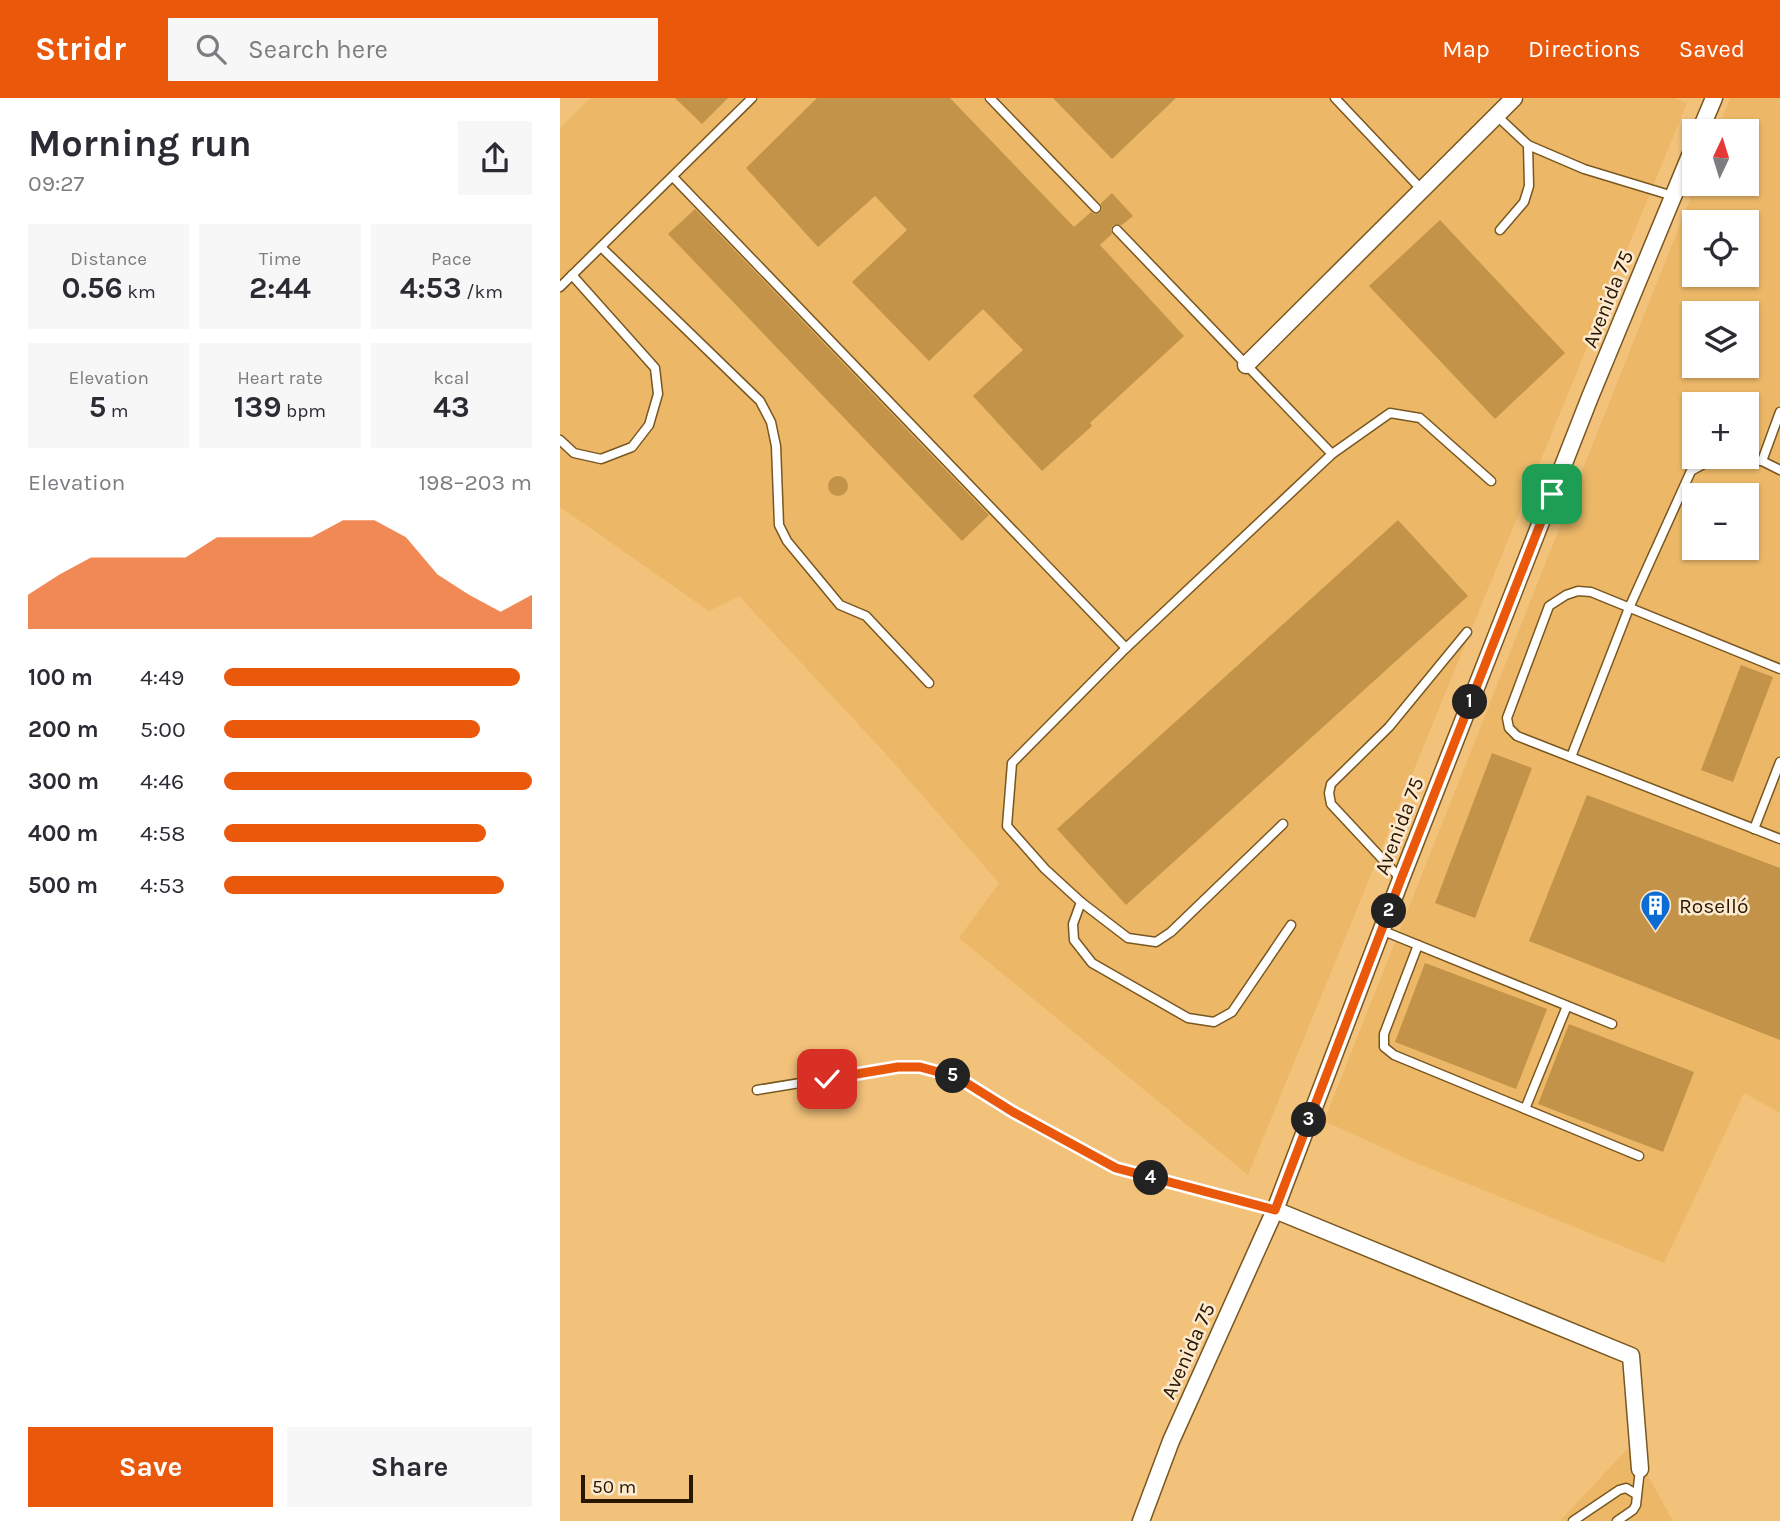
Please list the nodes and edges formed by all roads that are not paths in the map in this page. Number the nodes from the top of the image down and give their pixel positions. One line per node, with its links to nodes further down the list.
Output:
1 (752, 98): 10 (lane)
2 (990, 98): 13 (lane)
3 (1335, 98): 11 (lane)
4 (1514, 98): 6 (street)
5 (1714, 98): 7 (street)
6 (1496, 116): 8 (lane); 11 (street)
7 (1705, 119)
8 (1528, 145): 12 (lane); 15 (lane)
9 (1682, 175): 12 (street, Avenida 75)
10 (673, 177): 16 (lane); 28 (lane)
11 (1422, 190): 19 (street)
12 (1673, 196): 36 (street, Avenida 75)
13 (1096, 208)
14 (1117, 230): 19 (lane)
15 (1500, 230)
16 (601, 247): 17 (lane); 30 (lane)
17 (572, 275): 18 (lane); 21 (lane)
18 (560, 287)
19 (1246, 365): 22 (lane)
20 (1780, 412): 23 (lane)
21 (560, 440)
22 (1332, 454): 25 (lane); 28 (lane)
23 (1762, 461): 24 (lane); 26 (lane)
24 (1780, 470)
25 (1491, 481)
26 (1629, 608): 29 (lane); 31 (lane); 31 (lane)
27 (1467, 632): 36 (lane)
28 (1126, 648): 37 (lane)
29 (1780, 669)
30 (929, 683)
31 (1571, 757): 34 (lane)
32 (1780, 762): 34 (lane)
33 (1283, 824): 37 (lane)
34 (1754, 829): 35 (lane)
35 (1780, 839)
36 (1401, 879): 39 (street, Avenida 75)
37 (1081, 902): 38 (lane)
38 (1291, 925)
39 (1381, 930): 40 (lane); 46 (street, Avenida 75)
40 (1418, 945): 41 (lane); 44 (lane)
41 (1567, 1006): 42 (lane); 44 (lane)
42 (1612, 1024)
43 (757, 1090): 46 (lane)
44 (1525, 1109): 45 (lane)
45 (1639, 1156)
46 (1275, 1210): 47 (street); 49 (street, Avenida 75)
47 (1640, 1469): 48 (lane)
48 (1636, 1494): 50 (lane); 51 (lane)
49 (1141, 1521)
50 (1573, 1521)
51 (1617, 1521)

